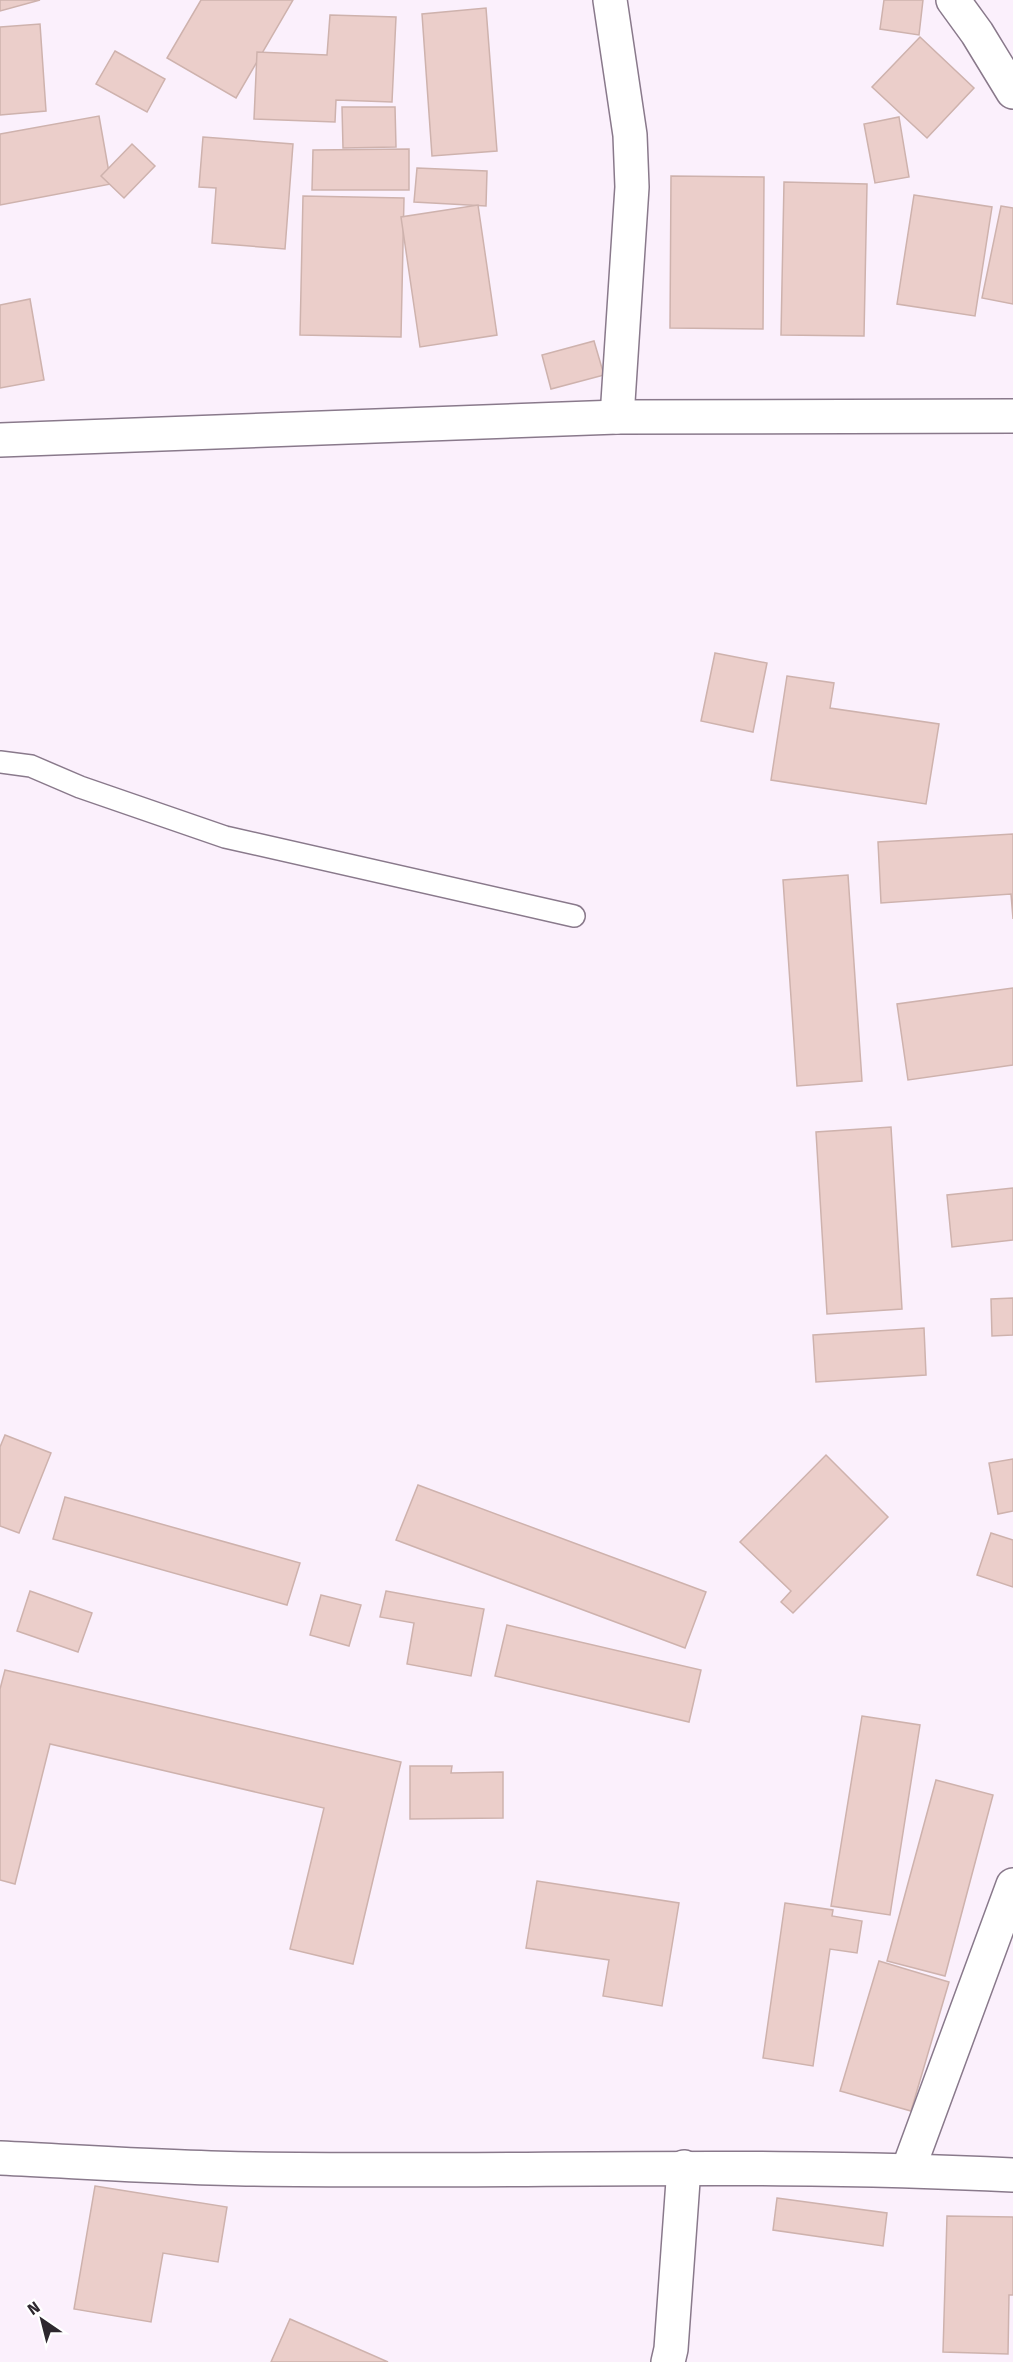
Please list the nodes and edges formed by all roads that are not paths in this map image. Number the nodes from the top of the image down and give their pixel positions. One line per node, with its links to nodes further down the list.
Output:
1 (610, 0): 5 (street)
2 (953, 0): 3 (street)
3 (1013, 92)
4 (1013, 416): 5 (street)
5 (616, 417): 6 (street)
6 (0, 440)
7 (0, 762): 8 (lane)
8 (574, 916)
9 (1013, 1885): 12 (street)
10 (0, 2158): 11 (street)
11 (684, 2167): 12 (street); 14 (street)
12 (908, 2170): 13 (street)
13 (1013, 2175)
14 (668, 2362)

